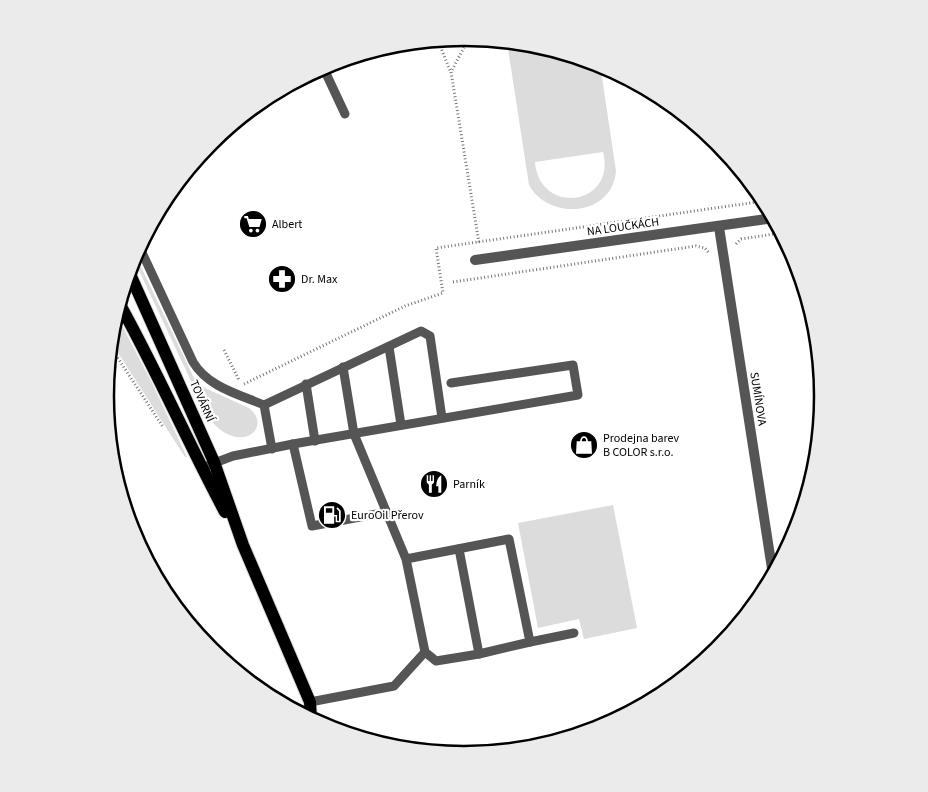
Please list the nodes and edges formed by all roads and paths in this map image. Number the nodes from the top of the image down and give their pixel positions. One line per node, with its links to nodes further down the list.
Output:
1 (465, 46): 3 (path)
2 (441, 47): 3 (path)
3 (450, 72): 9 (path)
4 (327, 74): 5 (lane)
5 (345, 114)
6 (766, 219): 7 (street, NA LOUČKÁCH)
7 (719, 227): 13 (street, NA LOUČKÁCH); 34 (street, SUMÍNOVA)
8 (774, 234): 10 (path)
9 (479, 241)
10 (735, 248)
11 (144, 256): 21 (lane)
12 (710, 257): 15 (path)
13 (475, 260)
14 (134, 282): 28 (main road, TOVÁRNÍ)
15 (454, 282)
16 (125, 312): 29 (main road, TOVÁRNÍ)
17 (389, 347): 18 (lane); 22 (lane); 23 (lane)
18 (344, 367): 20 (lane); 24 (lane)
19 (451, 383): 22 (lane)
20 (306, 384): 21 (lane); 25 (lane)
21 (264, 405): 27 (lane)
22 (442, 418): 23 (lane)
23 (402, 425): 24 (lane)
24 (354, 434): 25 (lane); 30 (lane)
25 (316, 441): 26 (lane)
26 (293, 444): 27 (lane); 30 (lane)
27 (272, 449): 28 (lane)
28 (214, 462): 29 (lane); 31 (main road, TOVÁRNÍ)
29 (201, 468): 31 (main road, TOVÁRNÍ)
30 (387, 512): 33 (lane)
31 (243, 545): 39 (main road, TOVÁRNÍ)
32 (459, 549): 33 (lane); 36 (lane); 38 (lane)
33 (406, 559): 37 (lane)
34 (771, 563)
35 (574, 633): 36 (lane)
36 (530, 642): 38 (lane)
37 (425, 652): 38 (lane); 39 (lane)
38 (478, 654)
39 (310, 702): 40 (main road, TOVÁRNÍ)
40 (310, 710)

